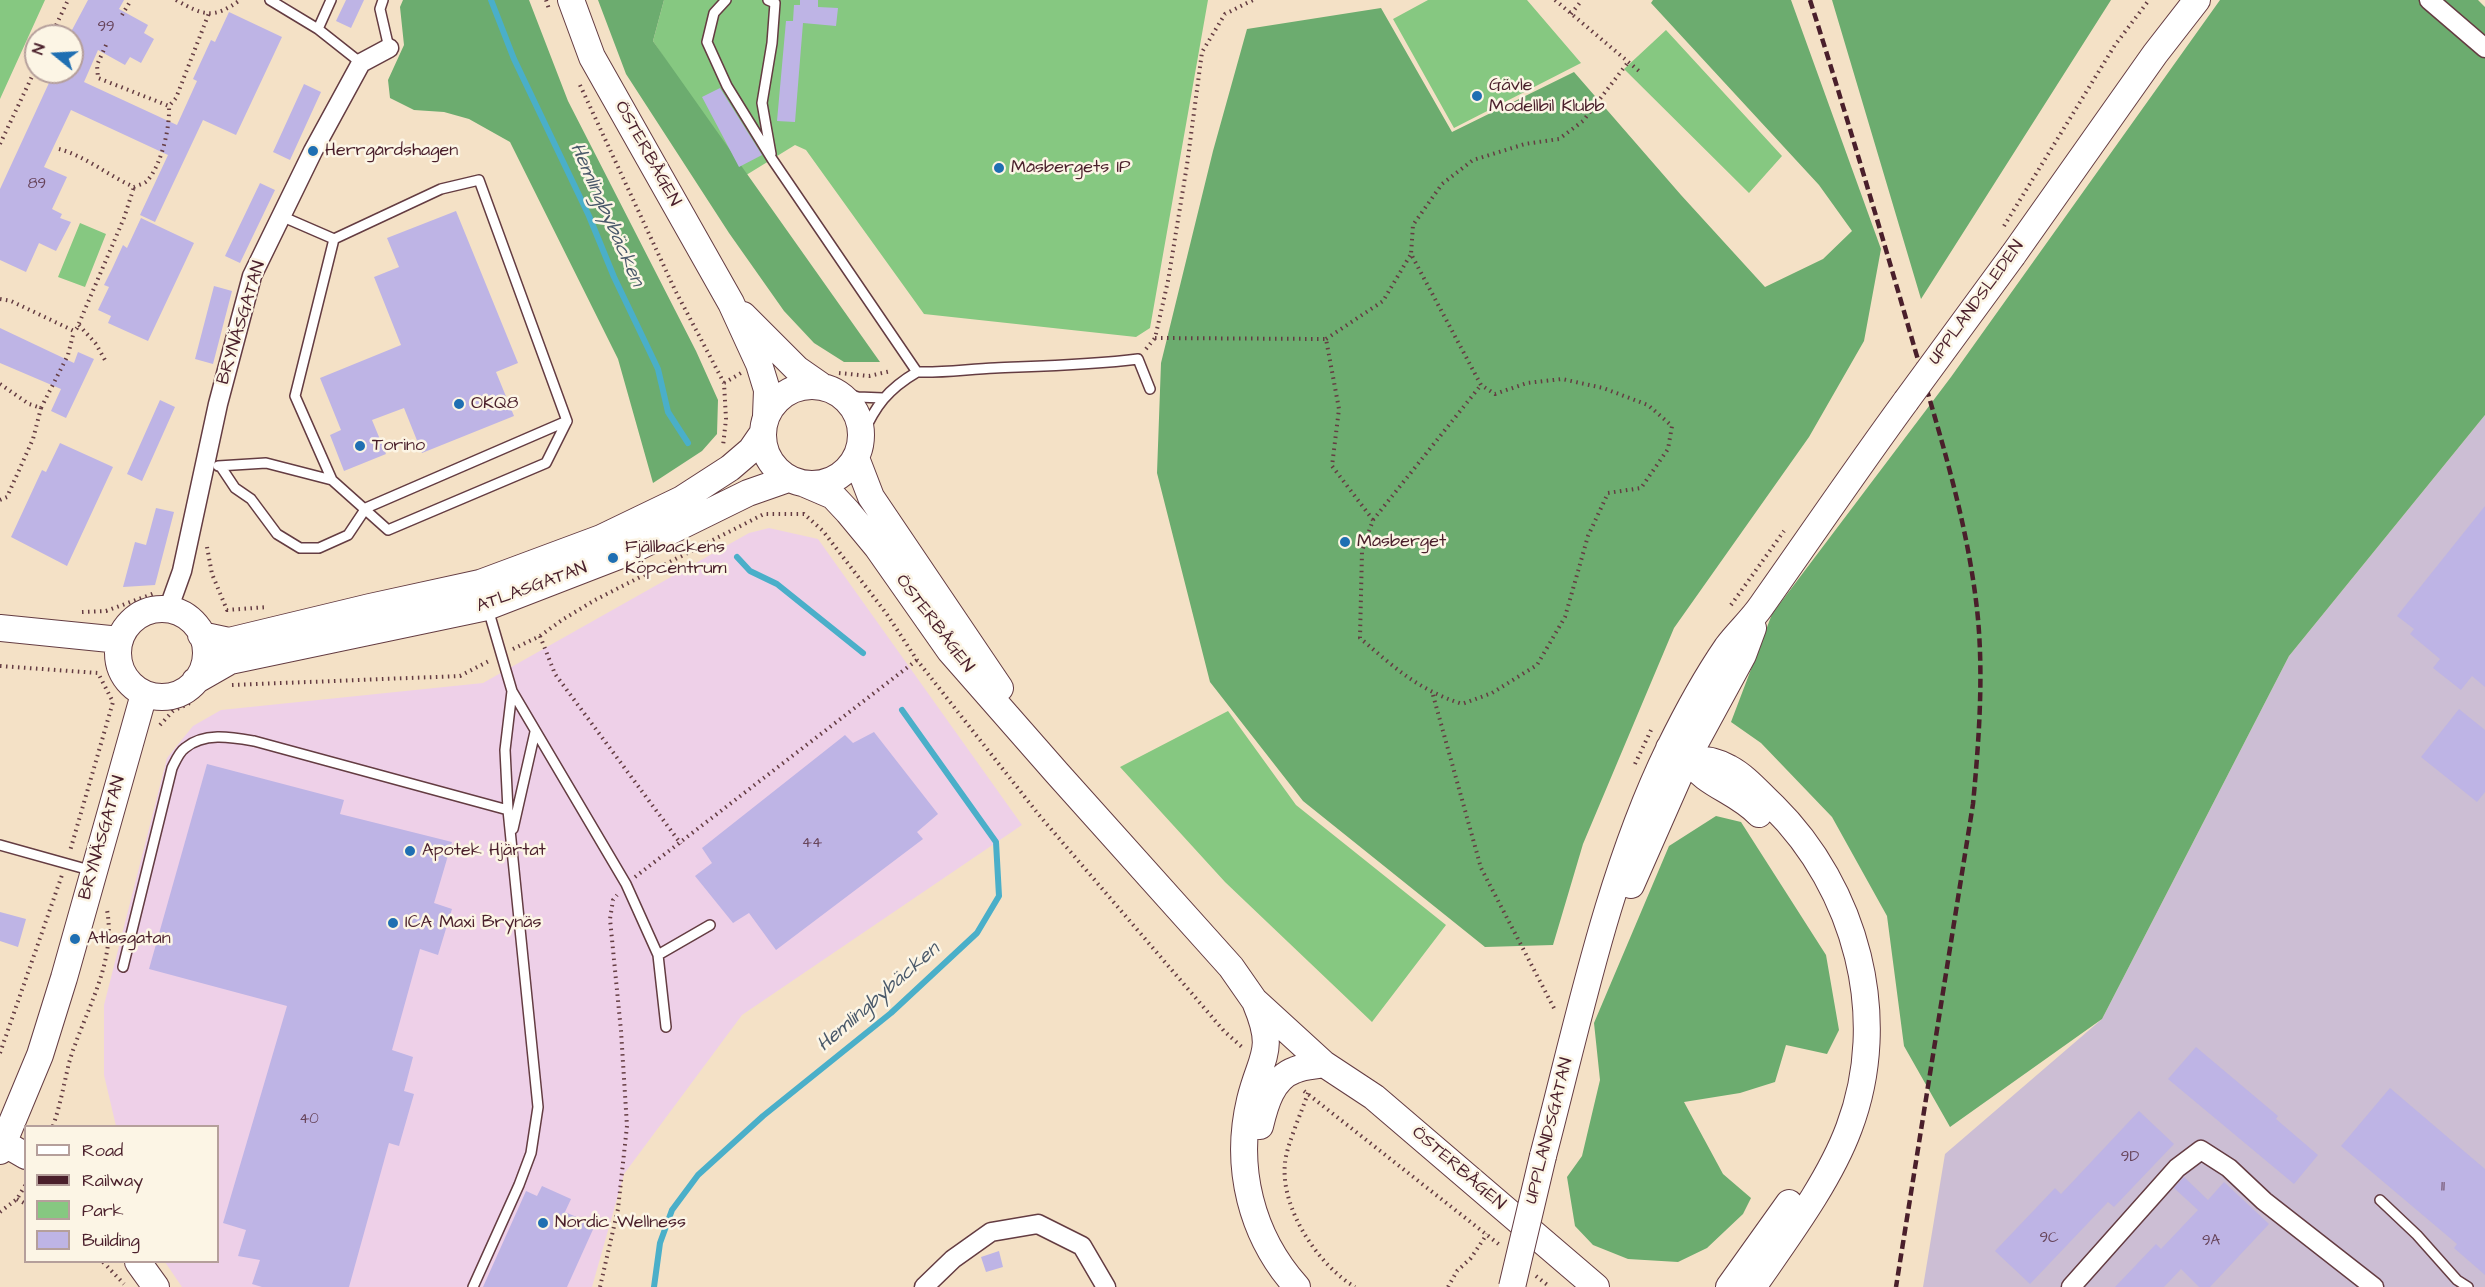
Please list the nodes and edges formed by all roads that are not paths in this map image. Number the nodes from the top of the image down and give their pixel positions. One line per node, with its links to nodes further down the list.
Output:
1 (270, 0): 9 (lane)
2 (331, 0): 9 (lane)
3 (383, 0): 10 (lane)
4 (571, 0): 16 (main road, ÖSTERBÅGEN)
5 (726, 0): 13 (lane)
6 (768, 0): 13 (lane)
7 (2197, 0): 37 (main road, UPPLANDSLEDEN, bridge)
8 (2428, 0): 11 (street)
9 (318, 29): 12 (lane)
10 (389, 48): 12 (street)
11 (2485, 48)
12 (361, 63): 14 (street, BRYNÄSGATAN)
13 (772, 159): 17 (lane)
14 (281, 216): 15 (lane); 24 (street, BRYNÄSGATAN)
15 (334, 239): 21 (lane); 25 (lane)
16 (731, 303): 18 (main road, ÖSTERBÅGEN); 22 (main road, ÖSTERBÅGEN)
17 (917, 372): 19 (lane); 20 (lane)
18 (828, 388): 20 (lane); 22 (main road); 23 (main road)
19 (1150, 389)
20 (883, 398): 23 (lane)
21 (567, 421): 27 (lane); 27 (lane)
22 (764, 425): 26 (main road); 28 (main road, ATLASGATAN)
23 (859, 447): 26 (main road); 38 (main road, ÖSTERBÅGEN)
24 (214, 466): 25 (lane); 27 (lane); 29 (street, BRYNÄSGATAN)
25 (332, 480): 27 (lane)
26 (796, 482): 28 (main road, ATLASGATAN); 38 (main road, ÖSTERBÅGEN)
27 (366, 508)
28 (484, 595): 31 (main road, ATLASGATAN); 33 (main road, ATLASGATAN); 34 (lane)
29 (162, 600): 31 (main road); 32 (main road)
30 (0, 628): 32 (main road)
31 (201, 634): 33 (main road)
32 (120, 640): 35 (main road)
33 (199, 690): 35 (main road)
34 (512, 691): 36 (lane); 39 (lane)
35 (144, 694): 42 (main road, BRYNÄSGATAN)
36 (535, 732): 40 (lane); 44 (lane)
37 (1678, 753): 54 (main road, UPPLANDSGATAN, bridge); 62 (main road); 63 (main road)
38 (1057, 773): 46 (main road, ÖSTERBÅGEN)
39 (508, 810): 40 (lane); 45 (lane)
40 (511, 838): 56 (lane)
41 (0, 845): 42 (lane)
42 (93, 872): 51 (main road, BRYNÄSGATAN)
43 (710, 925): 44 (lane)
44 (658, 955): 48 (lane)
45 (123, 967)
46 (1231, 967): 47 (main road, ÖSTERBÅGEN); 50 (main road, ÖSTERBÅGEN)
47 (1254, 1000): 49 (main road, ÖSTERBÅGEN); 59 (main road)
48 (666, 1027)
49 (1324, 1064): 50 (main road, ÖSTERBÅGEN); 60 (main road)
50 (1374, 1097): 61 (main road, ÖSTERBÅGEN)
51 (10, 1150)
52 (2380, 1200): 66 (lane)
53 (139, 1263): 55 (main road)
54 (1522, 1279)
55 (156, 1287)
56 (472, 1287)
57 (924, 1287): 58 (street)
58 (1106, 1287)
59 (1297, 1287)
60 (1318, 1287)
61 (1596, 1287)
62 (1729, 1287)
63 (1753, 1287)
64 (2071, 1287): 65 (street)
65 (2374, 1287)
66 (2468, 1287)

